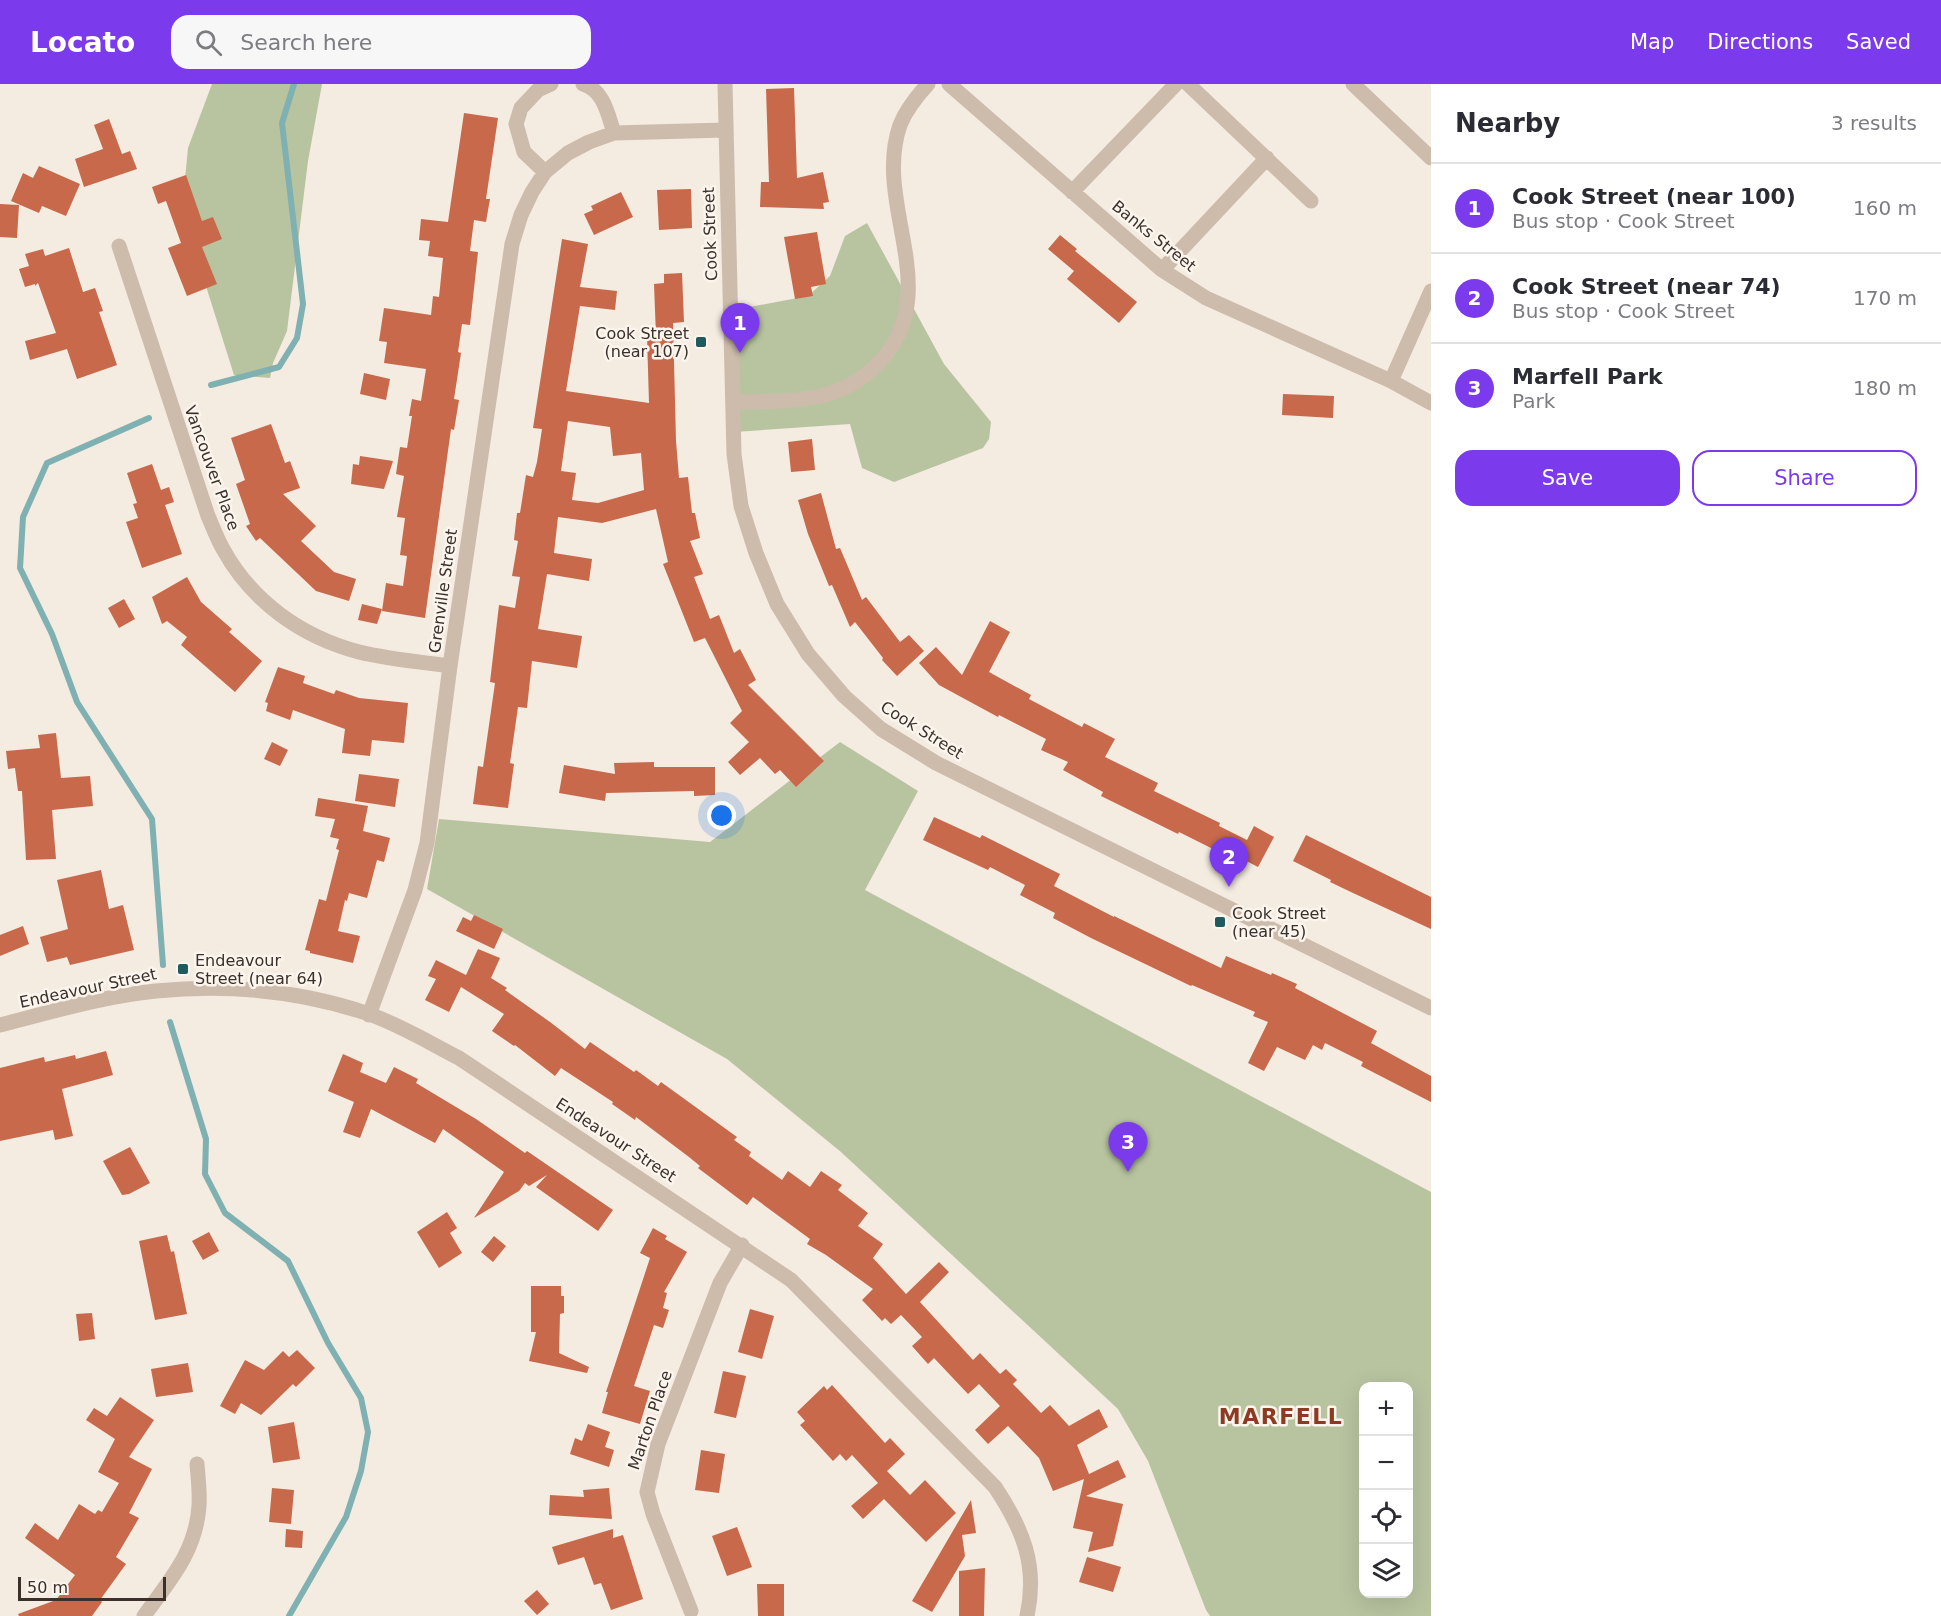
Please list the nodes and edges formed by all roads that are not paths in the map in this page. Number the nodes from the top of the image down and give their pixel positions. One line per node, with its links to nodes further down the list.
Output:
1 (551, 84): 13 (street)
2 (583, 84): 10 (street)
3 (725, 84): 9 (street, Cook Street)
4 (928, 84): 20 (street)
5 (949, 84): 14 (street, Banks Street)
6 (1176, 84): 14 (street)
7 (1188, 84): 11 (street)
8 (1353, 84): 12 (street)
9 (725, 130): 10 (street, Grenville Street); 20 (street, Cook Street)
10 (614, 133): 13 (street, Grenville Street)
11 (1267, 158): 15 (street); 17 (street)
12 (1431, 158)
13 (545, 172): 22 (street, Grenville Street)
14 (1072, 192): 17 (street, Banks Street)
15 (1311, 201)
16 (119, 246): 22 (street, Vancouver Place)
17 (1162, 270): 19 (street, Banks Street)
18 (1431, 291): 19 (street)
19 (1391, 381): 21 (street, Banks Street)
20 (734, 402): 23 (street, Cook Street)
21 (1431, 403)
22 (450, 666): 24 (street, Grenville Street)
23 (1431, 1008)
24 (369, 1015): 25 (street, Endeavour Street); 26 (street, Endeavour Street)
25 (0, 1025)
26 (742, 1245): 28 (street, Marton Place); 30 (street, Endeavour Street)
27 (197, 1464): 29 (street)
28 (691, 1611)
29 (144, 1616)
30 (1027, 1616)

